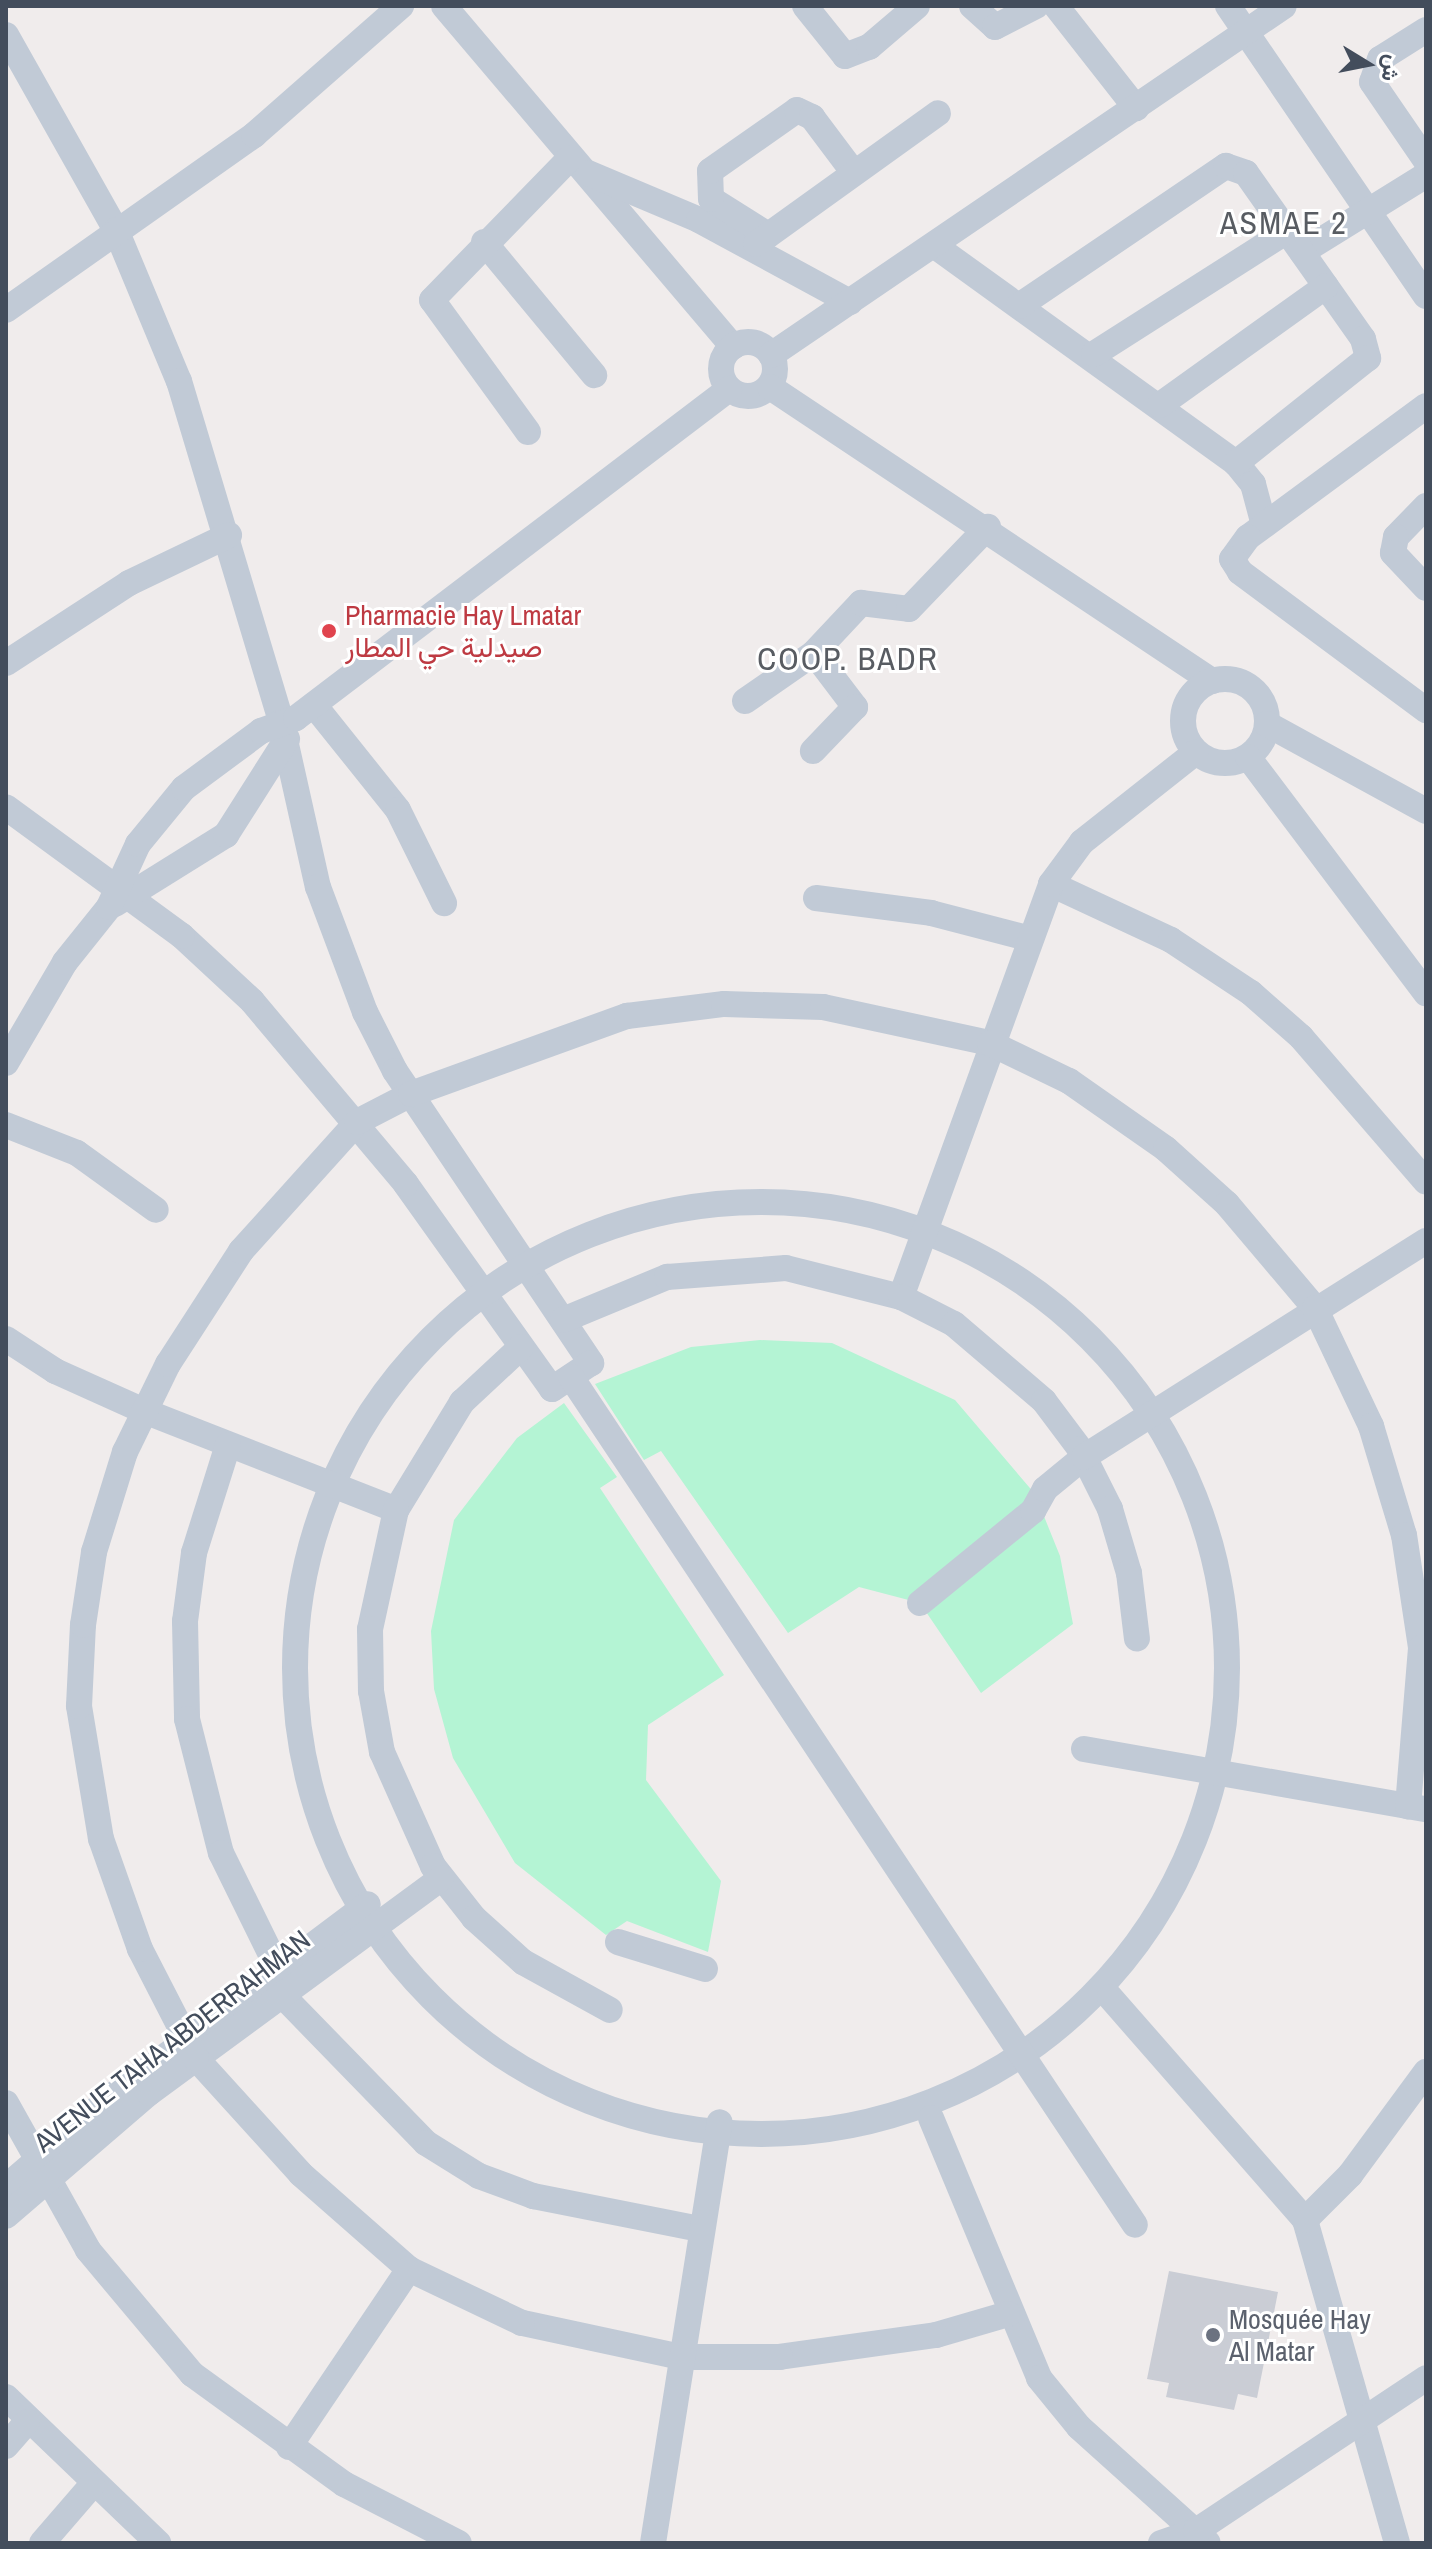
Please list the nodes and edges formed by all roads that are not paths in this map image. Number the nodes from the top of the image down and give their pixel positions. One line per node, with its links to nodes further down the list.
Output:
1 (401, 6): 20 (street)
2 (444, 6): 16 (street)
3 (805, 6): 4 (street)
4 (917, 6)
5 (972, 6): 6 (street)
6 (1036, 6)
7 (1056, 6): 13 (street)
8 (1228, 6): 11 (street)
9 (1284, 6): 11 (street)
10 (1426, 30): 15 (street)
11 (1247, 33): 13 (street); 19 (street)
12 (6, 35): 20 (street)
13 (1136, 108): 24 (street)
14 (938, 113): 17 (street)
15 (1426, 161)
16 (575, 164): 21 (street); 22 (street); 30 (street)
17 (854, 173): 22 (street); 22 (street)
18 (1426, 175): 19 (street)
19 (1368, 211): 23 (street); 26 (street)
20 (116, 230): 29 (street); 43 (street)
21 (484, 242): 33 (street); 38 (street)
22 (759, 242): 27 (street)
23 (1295, 242): 25 (street); 28 (street); 31 (street)
24 (935, 246): 27 (street); 28 (street)
25 (1326, 286): 36 (street); 39 (street)
26 (1426, 296)
27 (850, 302): 32 (street)
28 (1019, 306): 31 (street)
29 (6, 310)
30 (733, 347): 32 (street); 35 (street)
31 (1094, 354): 36 (street)
32 (771, 355): 34 (street)
33 (594, 375)
34 (770, 387): 35 (street); 42 (street)
35 (729, 389): 50 (street)
36 (1160, 405): 39 (street)
37 (1426, 406): 41 (street)
38 (528, 432)
39 (1236, 463): 41 (street)
40 (1426, 506): 44 (street)
41 (1264, 525): 49 (street)
42 (988, 527): 45 (street); 47 (street)
43 (229, 535): 46 (street); 50 (street)
44 (1426, 588)
45 (814, 653): 48 (street); 52 (street)
46 (6, 663)
47 (1212, 681): 51 (street); 53 (street)
48 (745, 701)
49 (1426, 710)
50 (294, 721): 58 (street); 58 (street); 60 (street); 65 (street)
51 (1267, 724): 54 (street); 56 (street)
52 (813, 751)
53 (1196, 752): 54 (street); 57 (street)
54 (1248, 757): 62 (street)
55 (6, 807): 58 (street)
56 (1426, 811)
57 (1051, 884): 61 (street); 68 (street)
58 (119, 897): 64 (street); 66 (street)
59 (816, 898): 61 (street)
60 (444, 903)
61 (1027, 938): 63 (street)
62 (1426, 993)
63 (990, 1043): 65 (street); 70 (street); 75 (street)
64 (6, 1063)
65 (411, 1094): 66 (street); 72 (street)
66 (357, 1122): 73 (street); 82 (street)
67 (6, 1125): 69 (street)
68 (1426, 1182)
69 (156, 1210)
70 (923, 1233): 72 (street); 74 (street); 83 (street)
71 (1426, 1241): 75 (street)
72 (524, 1259): 73 (street); 76 (street)
73 (477, 1287): 78 (street); 86 (street)
74 (901, 1297): 76 (street); 85 (street)
75 (1315, 1308): 83 (street); 92 (street)
76 (563, 1320): 81 (street)
77 (6, 1339): 80 (street)
78 (521, 1347): 81 (street); 87 (street)
79 (6, 1362): 80 (street)
80 (55, 1371): 82 (street)
81 (571, 1377): 101 (street)
82 (144, 1411): 84 (street); 100 (street)
83 (1146, 1416): 85 (street); 91 (street)
84 (228, 1445): 86 (street); 97 (street)
85 (1084, 1457): 88 (street); 89 (street)
86 (327, 1485): 87 (street); 94 (street)
87 (396, 1510): 93 (street)
88 (920, 1603)
89 (1137, 1639)
90 (1084, 1749): 91 (street)
91 (1211, 1774): 92 (street); 98 (street)
92 (1417, 1808)
93 (442, 1878): 94 (street, AVENUE TAHA ABDERRAHMAN); 99 (street)
94 (374, 1913): 97 (street, AVENUE TAHA ABDERRAHMAN); 105 (street)
95 (618, 1942): 96 (street)
96 (705, 1969)
97 (280, 1983): 100 (street, AVENUE TAHA ABDERRAHMAN); 111 (street)
98 (1110, 1997): 101 (street); 109 (street)
99 (610, 2010)
100 (190, 2049): 106 (street, AVENUE TAHA ABDERRAHMAN); 112 (street)
101 (1032, 2069): 104 (street); 110 (street)
102 (1426, 2073): 109 (street)
103 (6, 2103): 106 (street)
104 (931, 2118): 105 (street); 113 (street)
105 (720, 2122): 111 (street)
106 (40, 2170): 107 (street, AVENUE TAHA ABDERRAHMAN); 108 (street, AVENUE TAHA ABDERRAHMAN); 120 (street)
107 (6, 2187)
108 (6, 2216)
109 (1305, 2220): 118 (street)
110 (1135, 2225)
111 (700, 2229): 114 (street)
112 (409, 2269): 114 (street); 120 (street)
113 (1008, 2314): 114 (street); 122 (street)
114 (681, 2357): 126 (street)
115 (1426, 2378): 118 (street)
116 (6, 2397): 117 (street)
117 (27, 2422): 119 (street); 121 (street)
118 (1365, 2423): 122 (street); 128 (street)
119 (6, 2446)
120 (289, 2447): 125 (street)
121 (92, 2485): 123 (street); 124 (street)
122 (1202, 2537): 127 (street)
123 (42, 2543)
124 (158, 2543)
125 (459, 2543)
126 (653, 2543)
127 (1161, 2543)
128 (1397, 2543)

